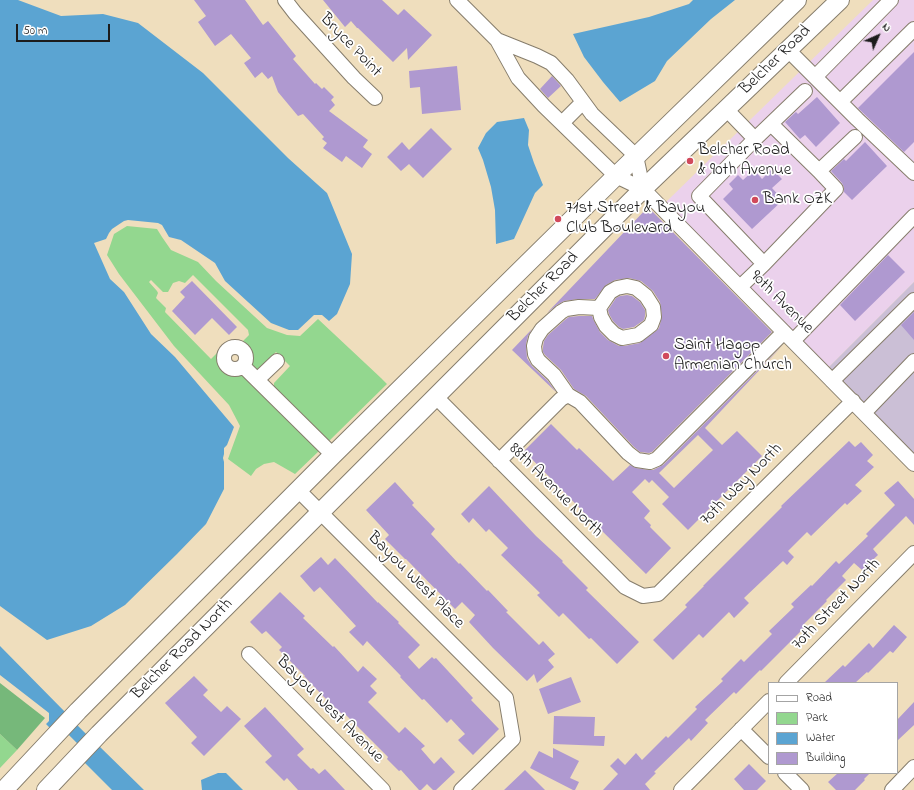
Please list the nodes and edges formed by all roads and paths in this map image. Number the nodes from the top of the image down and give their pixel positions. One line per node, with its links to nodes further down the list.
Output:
1 (285, 0): 11 (street, Bryce Point)
2 (457, 0): 7 (street)
3 (797, 0): 19 (main road, Belcher Road)
4 (840, 0): 8 (main road, Belcher Road)
5 (892, 0): 9 (street)
6 (914, 29): 13 (street)
7 (497, 40): 12 (street); 15 (street, 90th Avenue)
8 (788, 50): 9 (street); 14 (main road, Belcher Road)
9 (815, 77): 13 (street)
10 (805, 91): 16 (street)
11 (375, 98)
12 (583, 102): 15 (street); 19 (street)
13 (840, 102): 21 (street)
14 (726, 109): 18 (street); 23 (main road, Belcher Road)
15 (562, 123): 22 (street, 90th Avenue)
16 (771, 124): 18 (street); 20 (street)
17 (855, 137): 20 (street)
18 (755, 139): 25 (street)
19 (636, 156): 22 (main road, Belcher Road); 23 (street)
20 (819, 171): 25 (street)
21 (914, 172)
22 (616, 176): 23 (street, 90th Avenue); 39 (main road, Belcher Road)
23 (643, 189): 26 (street, 90th Avenue); 36 (main road, Belcher Road)
24 (914, 216): 29 (street)
25 (764, 264): 26 (street)
26 (740, 287): 29 (street, 90th Avenue)
27 (914, 300): 34 (street)
28 (599, 308): 35 (street)
29 (789, 336): 34 (street, 90th Avenue); 35 (street)
30 (277, 361): 33 (street)
31 (914, 361): 38 (street)
32 (243, 366): 33 (street)
33 (257, 380): 39 (street)
34 (832, 381): 37 (street, 90th Avenue)
35 (568, 395): 40 (street)
36 (436, 397): 40 (street, 88th Avenue North); 43 (main road, Belcher Road)
37 (852, 401): 38 (street, 90th Avenue); 45 (street, 70th Way North)
38 (864, 413): 41 (street, 90th Avenue)
39 (333, 455): 42 (main road, Belcher Road)
40 (499, 460): 45 (street, 88th Avenue North)
41 (914, 464)
42 (298, 490): 43 (street, Bayou West Place); 53 (main road, Belcher Road North)
43 (321, 512): 54 (main road, Belcher Road North); 56 (street, Bayou West Place)
44 (914, 553): 47 (street, 70th Street North)
45 (658, 594)
46 (249, 654): 55 (street, Bayou West Avenue)
47 (787, 682)
48 (768, 702): 49 (street)
49 (741, 729): 50 (street); 57 (street)
50 (768, 756)
51 (914, 767): 59 (street)
52 (786, 774): 58 (street)
53 (4, 790)
54 (46, 790)
55 (383, 790)
56 (461, 790)
57 (681, 790)
58 (802, 790)
59 (892, 790)

